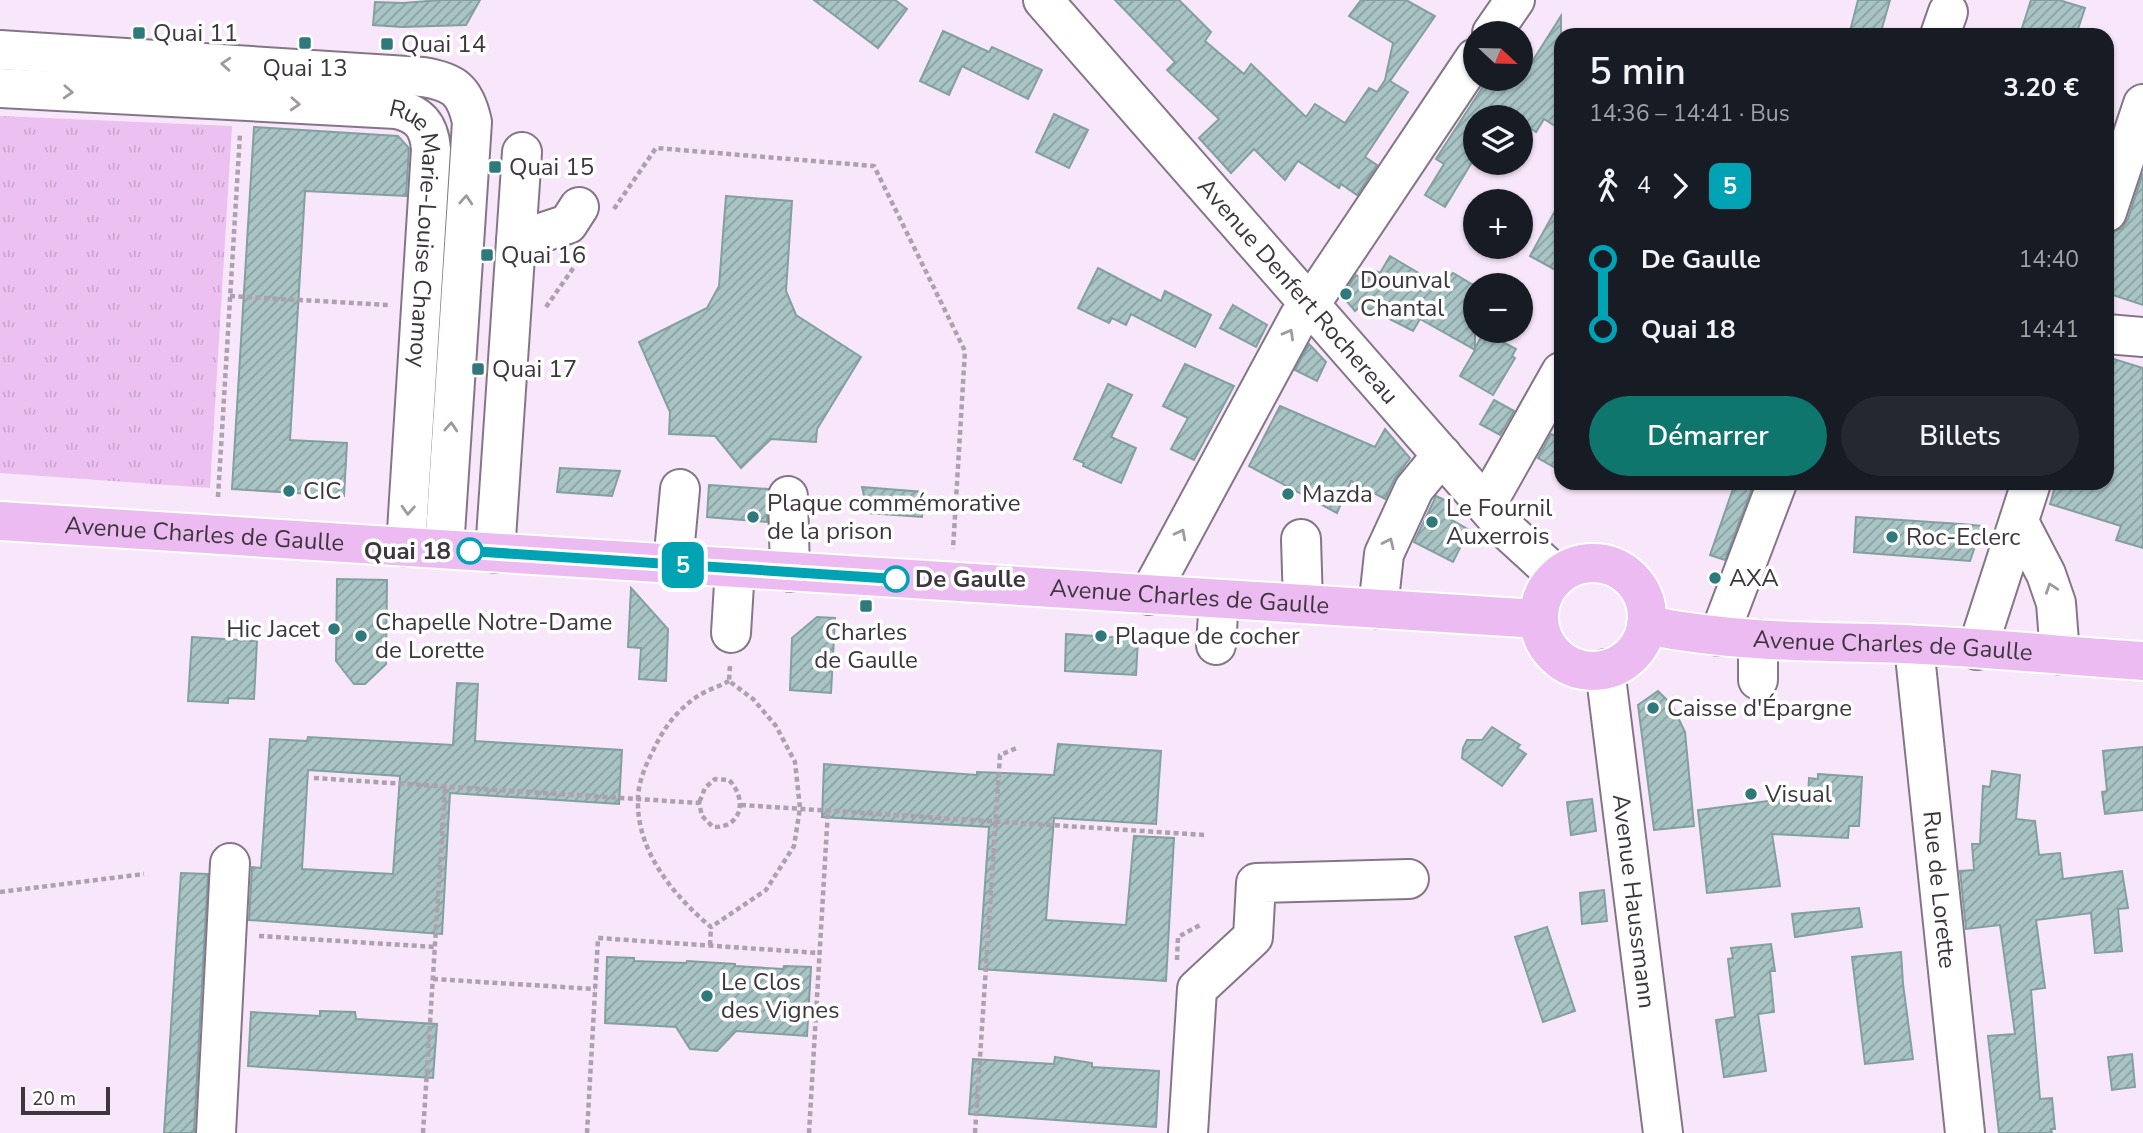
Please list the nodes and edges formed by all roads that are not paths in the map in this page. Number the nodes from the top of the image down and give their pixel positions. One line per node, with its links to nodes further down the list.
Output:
1 (1515, 0): 3 (street)
2 (1053, 4): 12 (street, Avenue Denfert Rochereau)
3 (1500, 21)
4 (0, 50): 27 (street, one-way to 4)
5 (1463, 76): 12 (street)
6 (0, 88): 26 (street, Rue Marie-Louise Chamoy, one-way to 26)
7 (2143, 104): 9 (street)
8 (522, 152): 11 (street)
9 (2114, 191)
10 (595, 210): 11 (street)
11 (516, 240): 28 (street)
12 (1311, 303): 16 (street, Avenue Denfert Rochereau); 33 (street, one-way to 12)
13 (2114, 335): 14 (street)
14 (2143, 337)
15 (1554, 384): 22 (street)
16 (1442, 455): 22 (street, Avenue Denfert Rochereau); 36 (street, one-way to 16)
17 (680, 489): 29 (street)
18 (1774, 490): 40 (street)
19 (2029, 490): 24 (street)
20 (788, 496): 31 (street)
21 (0, 504): 26 (street)
22 (1486, 505): 32 (street, Avenue Denfert Rochereau)
23 (0, 521): 26 (main road, Avenue Charles de Gaulle)
24 (2019, 522): 44 (street); 45 (street, one-way to 24)
25 (1301, 539): 35 (street)
26 (397, 546): 27 (main road, Avenue Charles de Gaulle)
27 (443, 549): 28 (main road, Avenue Charles de Gaulle)
28 (495, 553): 29 (main road, Avenue Charles de Gaulle)
29 (673, 564): 30 (main road, Avenue Charles de Gaulle)
30 (735, 568): 31 (main road, Avenue Charles de Gaulle); 39 (street)
31 (790, 572): 33 (main road, Avenue Charles de Gaulle)
32 (1557, 576): 37 (main road); 38 (main road)
33 (1149, 595): 34 (main road, Avenue Charles de Gaulle)
34 (1219, 599): 35 (main road, Avenue Charles de Gaulle); 42 (street)
35 (1303, 604): 36 (main road, Avenue Charles de Gaulle)
36 (1378, 609): 37 (main road, Avenue Charles de Gaulle)
37 (1539, 619): 47 (main road)
38 (1646, 625): 40 (main road, Avenue Charles de Gaulle); 47 (main road)
39 (731, 633)
40 (1719, 636): 41 (main road, Avenue Charles de Gaulle)
41 (1758, 639): 43 (main road, Avenue Charles de Gaulle); 48 (street)
42 (1216, 645)
43 (1914, 646): 44 (main road, Avenue Charles de Gaulle); 54 (street, Rue de Lorette)
44 (1977, 650): 45 (main road, Avenue Charles de Gaulle)
45 (2060, 655): 46 (main road, Avenue Charles de Gaulle)
46 (2143, 661)
47 (1605, 670): 53 (street, Avenue Haussmann)
48 (1758, 680)
49 (230, 863): 51 (street)
50 (1409, 879): 52 (street)
51 (216, 1133)
52 (1188, 1133)
53 (1663, 1133)
54 (1965, 1133)

